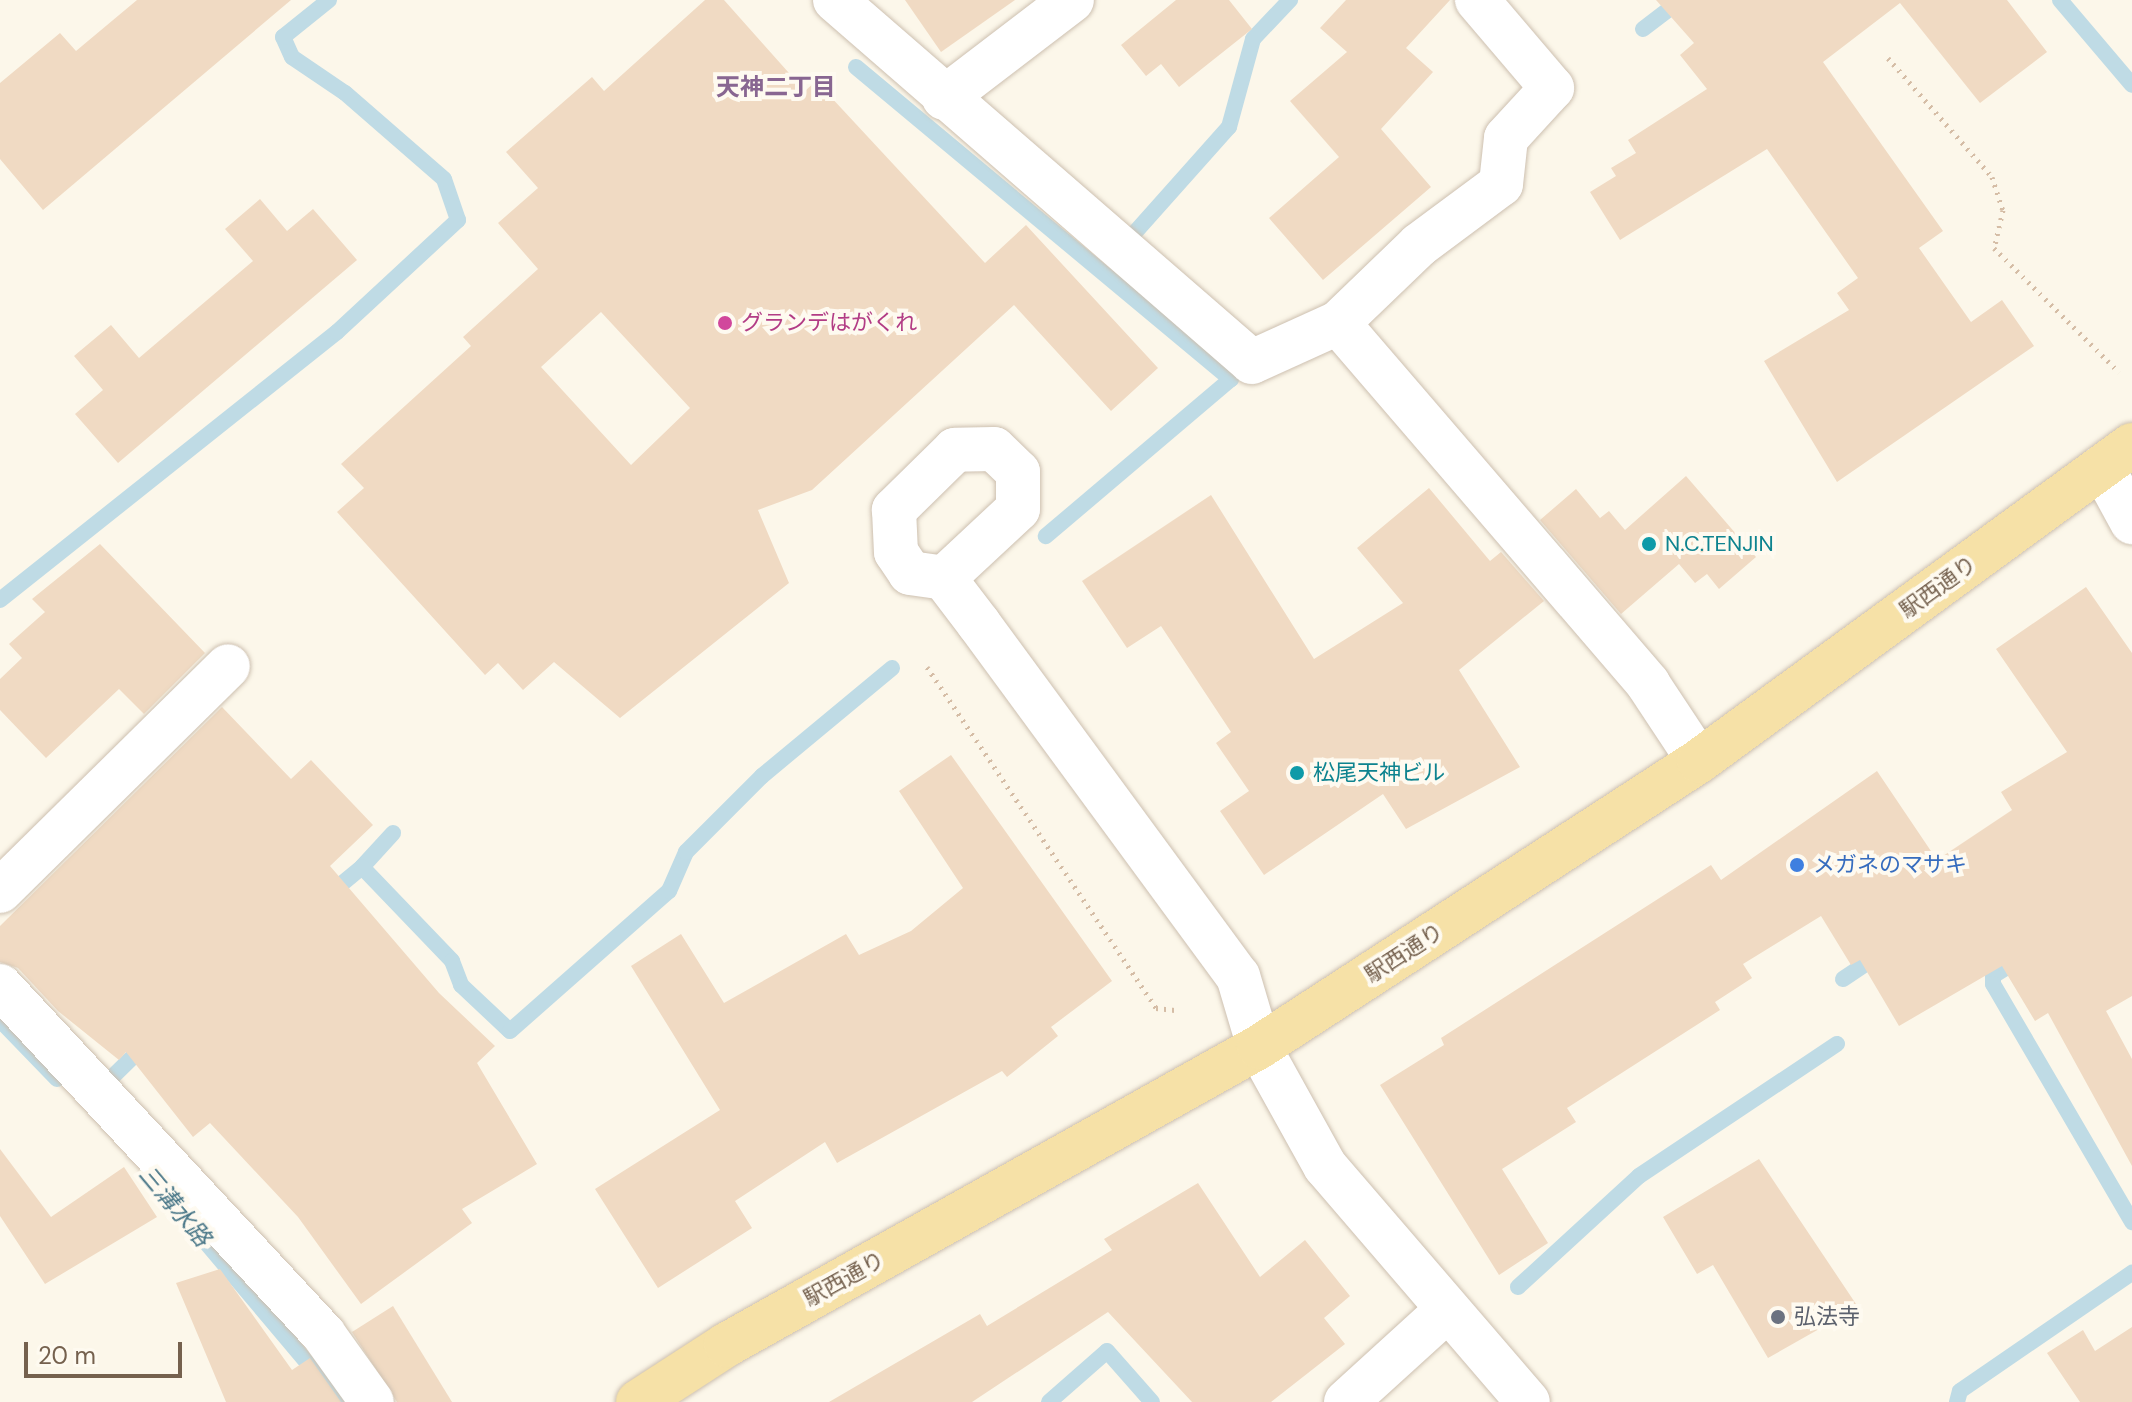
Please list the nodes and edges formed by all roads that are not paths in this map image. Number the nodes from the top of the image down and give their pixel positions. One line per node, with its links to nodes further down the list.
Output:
1 (835, 0): 4 (street)
2 (1072, 0): 4 (street)
3 (1477, 0): 5 (street)
4 (944, 98): 5 (street)
5 (1338, 323): 10 (street)
6 (2117, 456): 7 (street); 10 (main road, 駅西通り)
7 (2132, 522)
8 (944, 578): 13 (street)
9 (228, 666): 11 (street)
10 (1699, 761): 13 (main road, 駅西通り)
11 (0, 891)
12 (0, 986): 15 (street)
13 (1259, 1047): 14 (street); 16 (main road, 駅西通り)
14 (1446, 1311): 17 (street); 18 (street)
15 (372, 1402)
16 (638, 1402)
17 (1346, 1402)
18 (1528, 1402)

